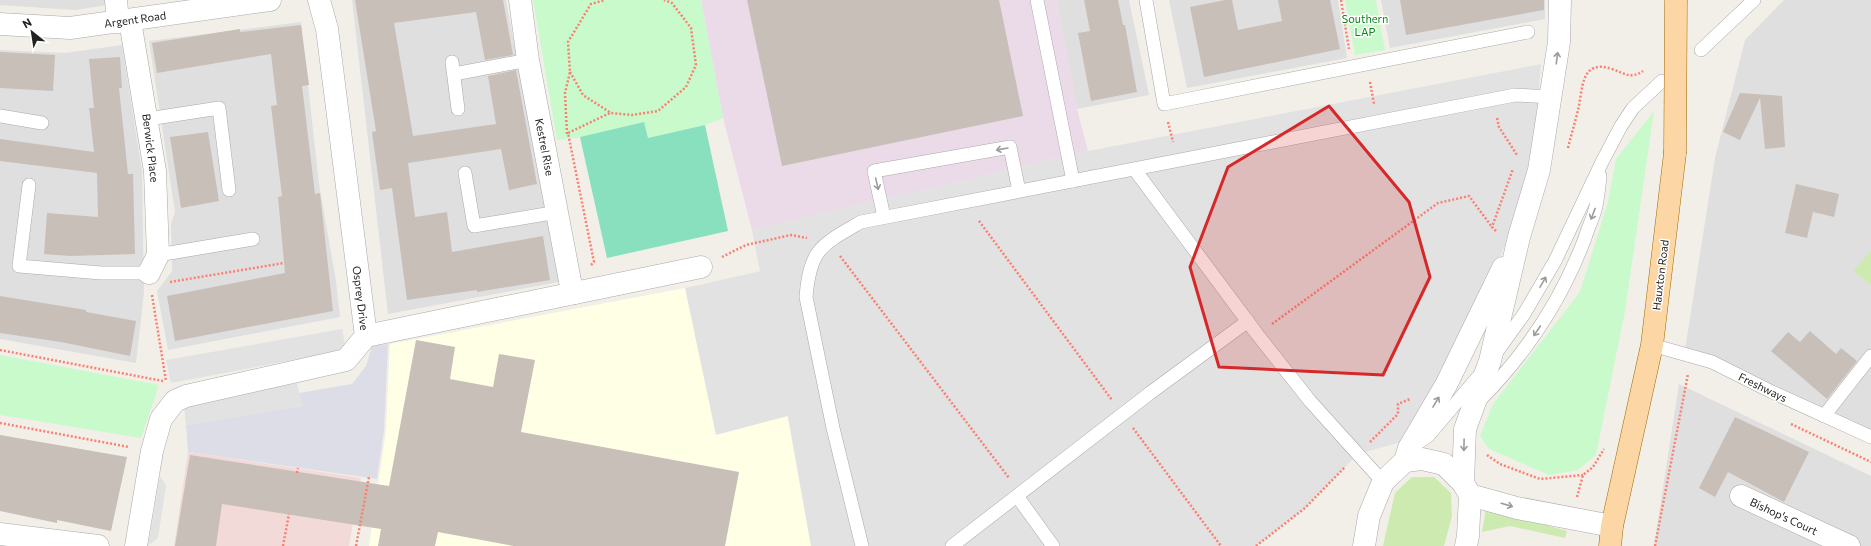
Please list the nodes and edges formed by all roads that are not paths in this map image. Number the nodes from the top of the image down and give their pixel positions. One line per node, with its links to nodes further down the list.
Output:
1 (116, 0): 10 (street, Berwick Place)
2 (270, 0): 10 (street, Argent Road)
3 (319, 0): 36 (street, Osprey Drive)
4 (520, 0): 14 (street, Kestrel Rise)
5 (1037, 0): 24 (lane)
6 (1146, 0): 12 (lane)
7 (1560, 0): 16 (street, one-way to 7)
8 (1676, 0): 37 (main road, Hauxton Road, bridge)
9 (1754, 0): 13 (lane)
10 (124, 21): 11 (street, Argent Road); 19 (street, Berwick Place)
11 (0, 24)
12 (1528, 32)
13 (1701, 50)
14 (528, 60): 17 (lane); 28 (street, Kestrel Rise)
15 (1662, 81): 21 (lane)
16 (1552, 97): 22 (lane); 30 (street)
17 (458, 109)
18 (0, 116): 20 (lane)
19 (148, 119): 26 (lane); 33 (street, Berwick Place)
20 (42, 123)
21 (1602, 162): 39 (lane, one-way to 21); 40 (lane, one-way to 40)
22 (1135, 170): 24 (lane); 35 (lane)
23 (465, 173): 28 (lane)
24 (1073, 181): 27 (lane)
25 (29, 185): 33 (lane)
26 (229, 190)
27 (1019, 191): 29 (lane); 29 (lane, one-way to 29)
28 (558, 212): 34 (street, Kestrel Rise)
29 (884, 218): 52 (lane)
30 (1508, 235): 39 (street); 43 (street, one-way to 30)
31 (253, 239): 33 (lane)
32 (701, 267): 34 (street)
33 (152, 270)
34 (572, 287): 36 (street)
35 (1248, 321): 44 (lane); 46 (lane)
36 (366, 336): 51 (street, Osprey Drive)
37 (1652, 345): 41 (lane, Freshways); 49 (main road, Hauxton Road)
38 (1871, 356): 41 (lane)
39 (1490, 361): 40 (street); 43 (lane)
40 (1471, 409): 45 (street, one-way to 45)
41 (1824, 416): 42 (lane, Freshways)
42 (1871, 437)
43 (1407, 454): 44 (street); 45 (street)
44 (1383, 482): 55 (street)
45 (1467, 489): 49 (street, one-way to 49); 56 (street)
46 (1019, 495): 53 (lane); 54 (lane)
47 (1741, 496): 57 (street, Bishop's Court)
48 (0, 534): 50 (street)
49 (1611, 536)
50 (98, 546)
51 (136, 546)
52 (862, 546)
53 (952, 546)
54 (1053, 546)
55 (1364, 546)
56 (1466, 546)
57 (1848, 546)

